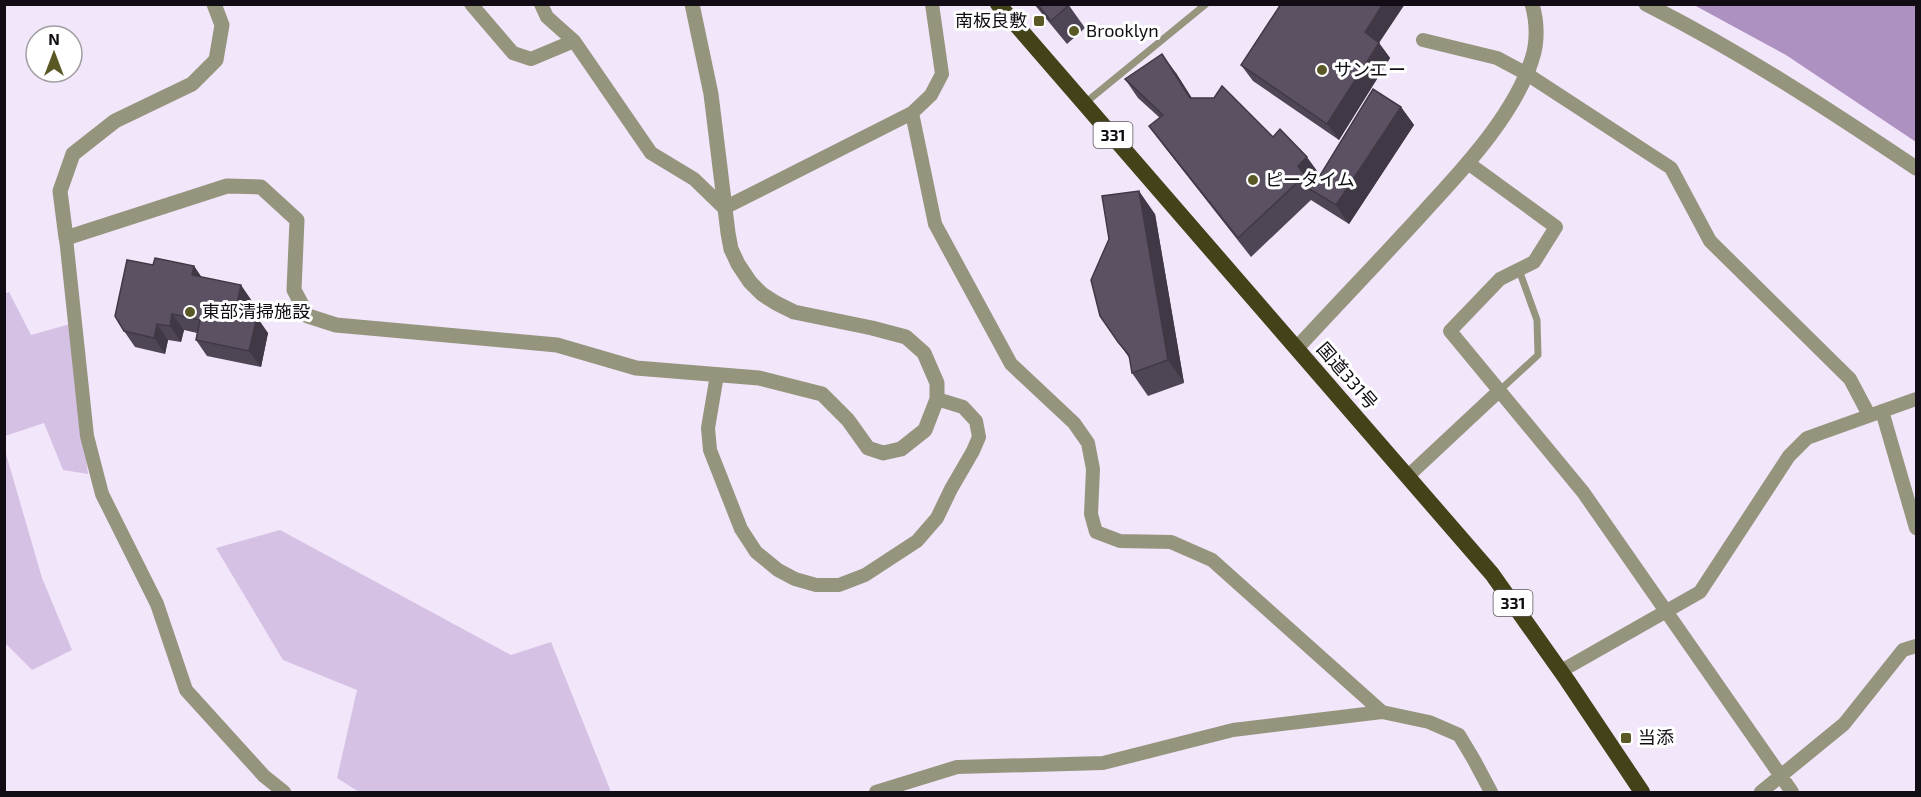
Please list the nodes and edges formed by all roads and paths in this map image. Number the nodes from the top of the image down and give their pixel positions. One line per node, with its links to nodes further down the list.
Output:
1 (214, 4): 18 (street)
2 (471, 4): 11 (street)
3 (541, 4): 11 (street)
4 (692, 4): 17 (street)
5 (932, 4): 14 (street)
6 (998, 4): 13 (highway, 国道331号 / 331)
7 (1206, 4): 13 (lane)
8 (1532, 4): 12 (street)
9 (1646, 4): 16 (street)
10 (1423, 40): 12 (street)
11 (574, 41): 17 (street)
12 (1527, 74): 15 (street); 25 (street)
13 (1085, 103): 20 (highway, 国道331号 / 331)
14 (912, 113): 17 (street); 31 (street)
15 (1468, 163): 19 (street); 20 (street)
16 (1917, 168)
17 (724, 208): 23 (street)
18 (66, 238): 21 (street); 33 (street)
19 (1519, 269): 22 (lane); 22 (street)
20 (1297, 348): 26 (highway, 国道331号 / 331)
21 (717, 375): 23 (street); 23 (street)
22 (1499, 390): 26 (street); 28 (street)
23 (937, 399)
24 (1917, 399): 25 (street)
25 (1876, 413): 27 (street); 28 (street)
26 (1408, 476): 30 (highway, 国道331号 / 331)
27 (1917, 528)
28 (1665, 612): 30 (street); 32 (street)
29 (1917, 646): 32 (street)
30 (1561, 671): 36 (highway, 国道331号 / 331)
31 (1382, 712): 34 (street); 35 (street)
32 (1780, 777): 37 (street); 38 (street)
33 (284, 792)
34 (876, 792)
35 (1491, 792)
36 (1642, 792)
37 (1761, 792)
38 (1792, 792)

